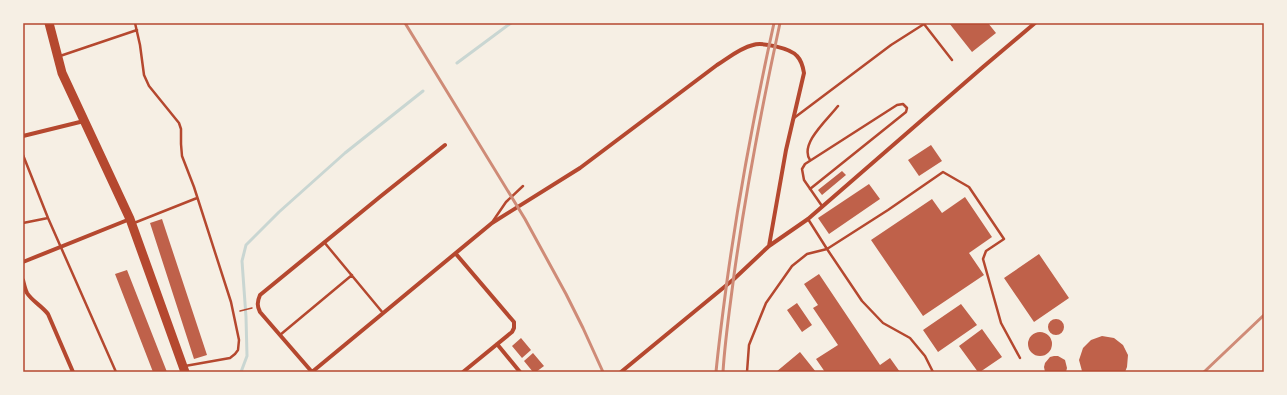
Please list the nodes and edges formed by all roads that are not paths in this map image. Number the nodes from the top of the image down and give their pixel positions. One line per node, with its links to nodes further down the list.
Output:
1 (48, 23): 5 (highway)
2 (135, 23): 4 (lane)
3 (1035, 23): 17 (street)
4 (136, 30): 5 (lane); 16 (lane)
5 (57, 57): 9 (highway)
6 (952, 60): 8 (lane)
7 (838, 106): 13 (lane)
8 (794, 118): 22 (street); 24 (street)
9 (84, 121): 10 (street); 21 (highway)
10 (23, 136)
11 (445, 145): 23 (street)
12 (23, 155): 18 (lane)
13 (810, 160): 15 (lane); 15 (lane)
14 (523, 186): 22 (lane)
15 (810, 188): 17 (lane)
16 (197, 198): 21 (lane); 35 (lane)
17 (822, 206): 19 (street)
18 (48, 218): 20 (lane); 25 (lane)
19 (808, 219): 24 (street); 26 (lane)
20 (23, 222)
21 (130, 222): 25 (street); 35 (highway)
22 (492, 223): 27 (street)
23 (324, 242): 29 (lane); 32 (street)
24 (769, 246): 41 (street)
25 (61, 247): 28 (street); 37 (lane)
26 (827, 249): 34 (lane); 42 (lane); 43 (lane)
27 (456, 254): 31 (street); 33 (street)
28 (23, 262)
29 (352, 275): 31 (lane); 32 (lane)
30 (23, 280): 36 (street)
31 (384, 314): 38 (street)
32 (280, 335): 38 (street)
33 (497, 344): 39 (street); 40 (street)
34 (1020, 358)
35 (184, 369)
36 (73, 372)
37 (116, 372)
38 (312, 372)
39 (463, 372)
40 (520, 372)
41 (621, 372)
42 (747, 372)
43 (933, 372)

